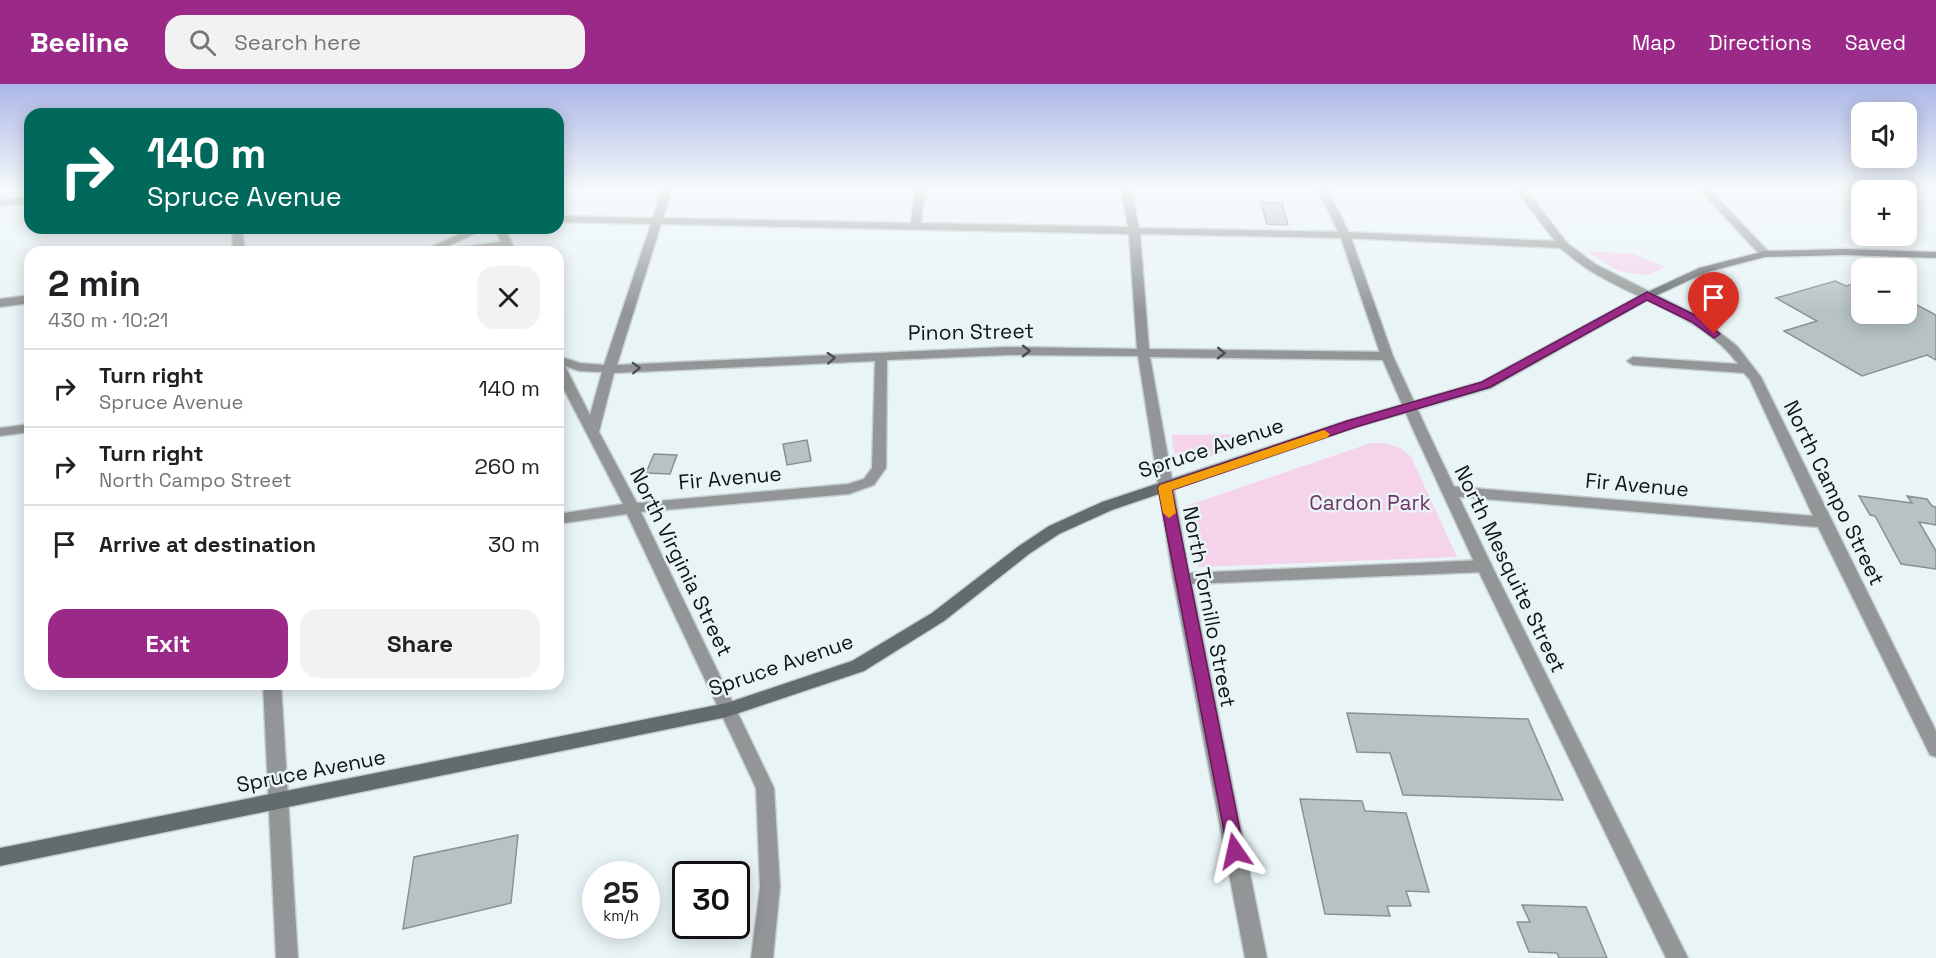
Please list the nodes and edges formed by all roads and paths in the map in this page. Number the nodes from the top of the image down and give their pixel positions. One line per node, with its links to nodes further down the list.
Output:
1 (654, 231): 21 (street)
2 (1126, 231): 3 (street)
3 (1134, 231): 8 (street); 16 (street, North Tornillo Street)
4 (1342, 231): 8 (street, North Mesquite Street)
5 (1552, 231): 9 (street, North Campo Street)
6 (1743, 231): 11 (street)
7 (468, 234): 10 (street)
8 (1344, 235): 9 (street); 18 (street, North Mesquite Street)
9 (1563, 245): 13 (street, North Campo Street)
10 (440, 246)
11 (1765, 254): 12 (main road, Spruce Avenue); 13 (main road, Spruce Avenue)
12 (1936, 255)
13 (1647, 296): 22 (street, North Campo Street); 24 (main road, Spruce Avenue)
14 (24, 300): 15 (street)
15 (0, 303)
16 (1143, 351): 17 (street, Pinon Street, one-way to 16); 18 (street, Pinon Street, one-way to 18); 28 (street, North Tornillo Street)
17 (881, 355): 21 (street, Pinon Street, one-way to 17); 30 (street, Fir Avenue)
18 (1387, 356): 24 (street, North Mesquite Street)
19 (1633, 361): 22 (street)
20 (564, 362): 21 (street, Pinon Street)
21 (609, 369): 26 (street)
22 (1748, 369): 32 (street, North Campo Street)
23 (564, 377): 26 (street, North Virginia Street)
24 (1410, 407): 28 (main road, Spruce Avenue); 29 (street, North Mesquite Street)
25 (24, 429): 27 (street)
26 (593, 431): 30 (street, North Virginia Street)
27 (0, 432)
28 (1165, 488): 34 (street, North Tornillo Street); 36 (main road, Spruce Avenue)
29 (1449, 491): 32 (street, Fir Avenue); 33 (street, North Mesquite Street)
30 (632, 508): 31 (street, Fir Avenue); 36 (street, North Virginia Street)
31 (564, 518)
32 (1822, 522): 37 (street, North Campo Street)
33 (1484, 566): 34 (street); 43 (street, North Mesquite Street)
34 (1181, 579): 42 (street, North Tornillo Street)
35 (272, 690): 38 (street)
36 (727, 710): 38 (main road, Spruce Avenue); 41 (street, North Virginia Street)
37 (1936, 749)
38 (278, 800): 39 (main road, Spruce Avenue); 40 (street)
39 (0, 857)
40 (287, 958)
41 (762, 958)
42 (1257, 958)
43 (1677, 958)

